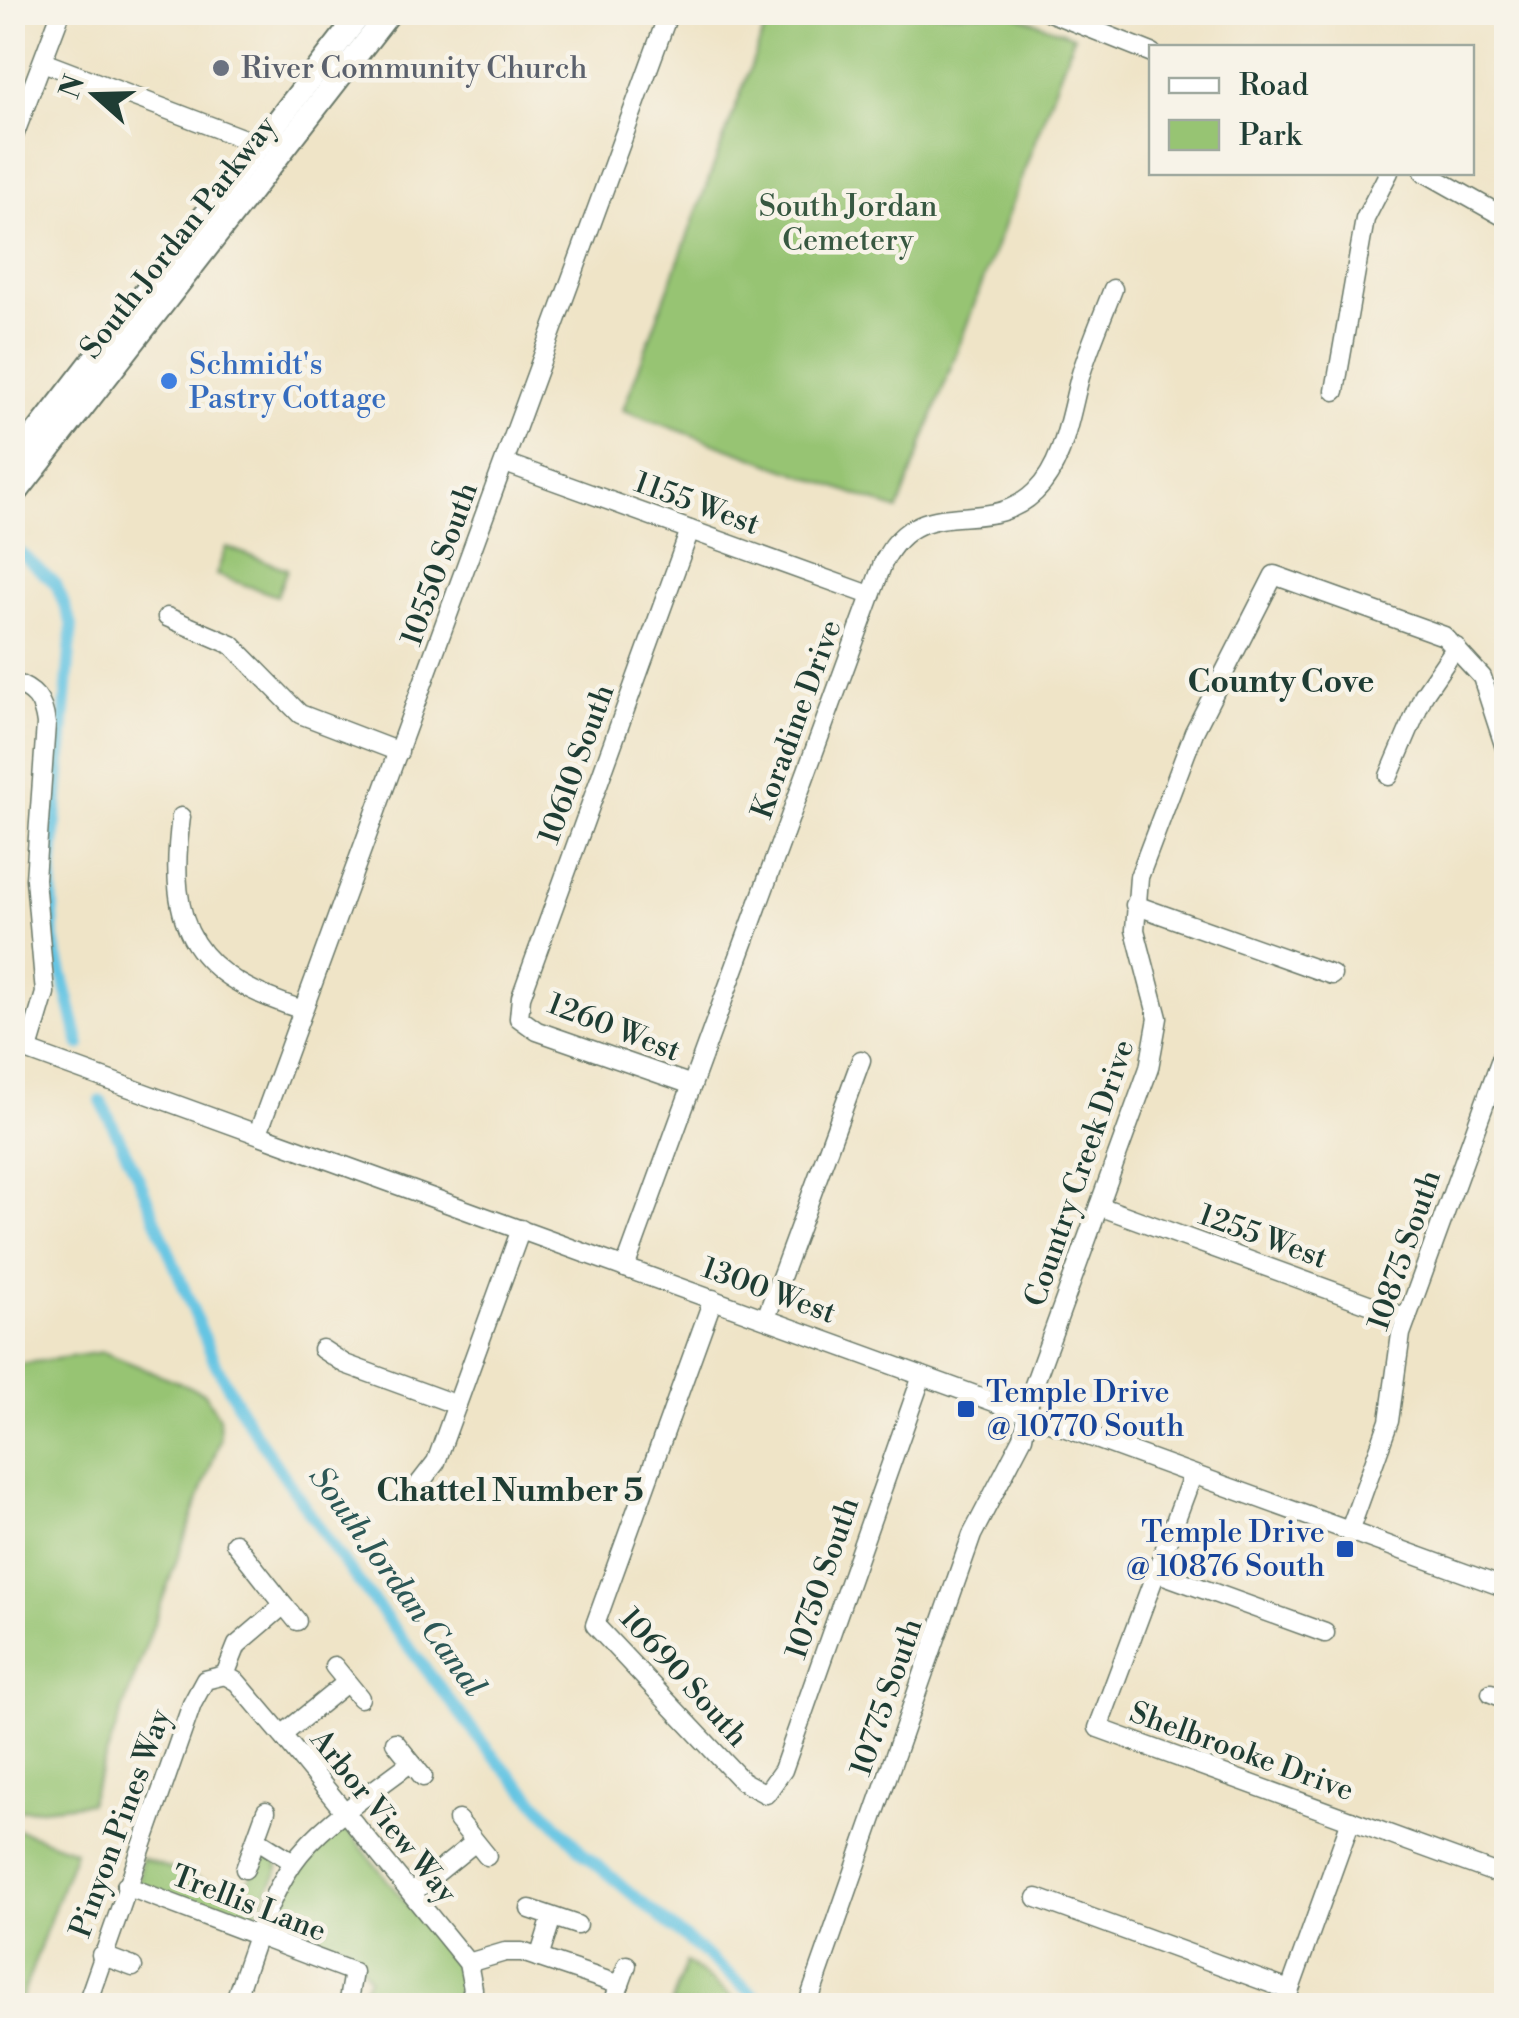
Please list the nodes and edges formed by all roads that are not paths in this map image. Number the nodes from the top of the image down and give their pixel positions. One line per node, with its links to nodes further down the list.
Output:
1 (60, 12): 9 (street)
2 (362, 12): 7 (main road, South Jordan Parkway)
3 (390, 12): 7 (main road, South Jordan Parkway)
4 (668, 12): 17 (street, 10550 South)
5 (1049, 12): 6 (street)
6 (1093, 21): 8 (street)
7 (353, 43): 11 (main road, South Jordan Parkway); 19 (main road, South Jordan Parkway)
8 (1149, 51)
9 (43, 62): 10 (street); 11 (street)
10 (12, 141)
11 (260, 145): 18 (main road, South Jordan Parkway)
12 (1387, 175): 16 (street)
13 (1429, 175): 14 (street)
14 (1506, 218)
15 (1113, 289): 21 (street, Koradine Drive)
16 (1335, 392)
17 (505, 462): 20 (street, 1155 West); 26 (street, 10550 South)
18 (12, 464)
19 (12, 498)
20 (690, 530): 21 (street, 1155 West); 32 (street, 10610 South)
21 (870, 596): 36 (street, Koradine Drive)
22 (167, 617): 26 (street)
23 (1456, 647): 25 (street, Country Creek Drive); 27 (street); 29 (street, Country Creek Drive)
24 (12, 682): 34 (street)
25 (1506, 751)
26 (399, 752): 31 (street, 10550 South)
27 (1389, 776)
28 (181, 817): 31 (street)
29 (1135, 905): 30 (street); 38 (street, Country Creek Drive)
30 (1332, 975)
31 (303, 1010): 37 (street, 10550 South)
32 (519, 1018): 36 (street, 1260 West)
33 (1506, 1045): 43 (street, 10875 South)
34 (20, 1047): 37 (street, 1300 West)
35 (861, 1060): 42 (street)
36 (692, 1086): 40 (street, Koradine Drive)
37 (258, 1133): 39 (street, 1300 West)
38 (1099, 1206): 43 (street, 1255 West); 47 (street, Country Creek Drive)
39 (521, 1229): 40 (street, 1300 West); 46 (street)
40 (626, 1268): 41 (street, 1300 West)
41 (713, 1299): 42 (street, 1300 West); 65 (street, 10690 South)
42 (766, 1318): 45 (street, 1300 West)
43 (1407, 1318): 50 (street, 10875 South)
44 (322, 1349): 46 (street)
45 (922, 1376): 47 (street, 1300 West); 65 (street, 10750 South)
46 (457, 1406): 49 (street)
47 (1028, 1412): 48 (street, 1300 West); 93 (street, 10775 South)
48 (1192, 1476): 50 (street, 1300 West); 52 (street, Shelbrooke Drive)
49 (419, 1484)
50 (1349, 1532): 53 (street, 1300 West)
51 (234, 1543): 54 (street)
52 (1156, 1572): 56 (street); 69 (street, Shelbrooke Drive)
53 (1506, 1588)
54 (284, 1605): 55 (street); 58 (street, Pinyon Pines Way)
55 (297, 1620)
56 (1324, 1632)
57 (334, 1666): 59 (street)
58 (225, 1675): 61 (street, Arbor View Way); 74 (street, Pinyon Pines Way)
59 (346, 1683): 60 (street); 61 (street)
60 (360, 1698)
61 (282, 1735): 67 (street, Arbor View Way)
62 (395, 1742): 63 (street)
63 (410, 1762): 64 (street); 67 (street)
64 (423, 1777)
65 (766, 1794)
66 (266, 1811): 70 (street)
67 (347, 1813): 71 (street); 75 (street, Arbor View Way)
68 (458, 1820): 75 (street)
69 (1351, 1820): 73 (street, Shelbrooke Drive); 87 (street)
70 (258, 1840): 71 (street); 72 (street)
71 (293, 1862): 80 (street)
72 (245, 1869)
73 (1506, 1877)
74 (126, 1886): 80 (street, Trellis Lane); 81 (street, Pinyon Pines Way)
75 (412, 1893): 83 (street, Arbor View Way)
76 (1036, 1898): 87 (street)
77 (530, 1909): 78 (street)
78 (552, 1917): 79 (street); 82 (street)
79 (578, 1925)
80 (258, 1936): 89 (street); 90 (street, Trellis Lane)
81 (101, 1955): 85 (street); 88 (street, Pinyon Pines Way)
82 (540, 1958): 83 (street); 86 (street)
83 (468, 1964): 91 (street)
84 (627, 1965): 86 (street)
85 (132, 1967)
86 (620, 1985): 92 (street)
87 (1287, 1998)
88 (86, 2006)
89 (233, 2006)
90 (347, 2006)
91 (468, 2006)
92 (612, 2006)
93 (807, 2006)

